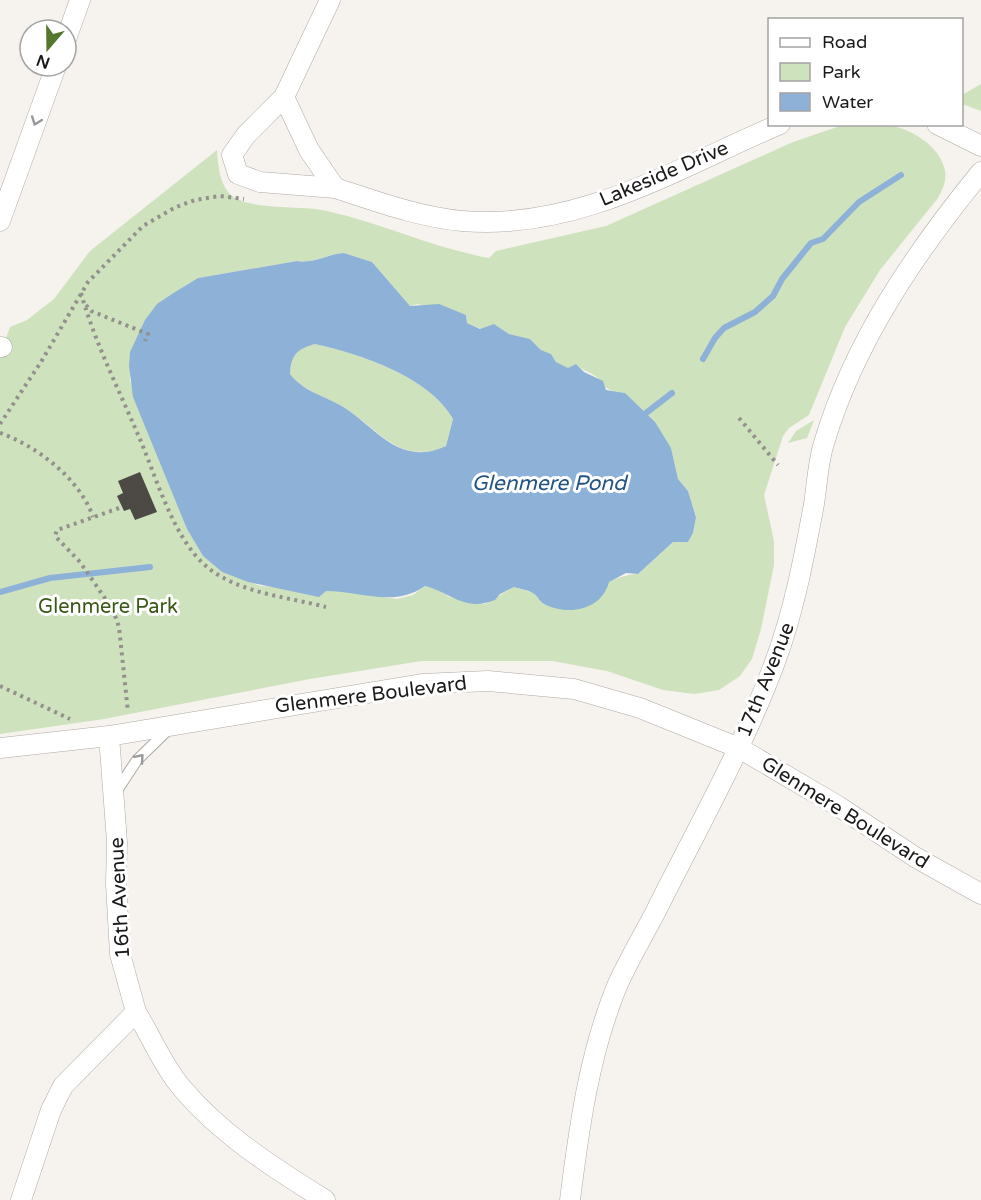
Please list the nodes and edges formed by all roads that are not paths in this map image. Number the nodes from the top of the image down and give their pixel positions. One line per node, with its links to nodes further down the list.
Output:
1 (80, 0): 3 (street)
2 (330, 0): 5 (street)
3 (74, 18)
4 (52, 78): 11 (street, one-way to 11)
5 (284, 97): 10 (street); 10 (street, Lakeside Drive)
6 (776, 126): 10 (street, Lakeside Drive)
7 (941, 126): 8 (street)
8 (981, 146)
9 (981, 172): 15 (street, 17th Avenue)
10 (334, 188)
11 (0, 221)
12 (171, 726): 13 (street, Glenmere Boulevard); 15 (street, Glenmere Boulevard); 16 (lane, one-way to 12)
13 (108, 736): 14 (street, Glenmere Boulevard); 16 (street, 16th Avenue)
14 (0, 748)
15 (739, 748): 17 (street, Glenmere Boulevard); 21 (street, 17th Avenue)
16 (114, 795): 18 (street, 16th Avenue)
17 (981, 894)
18 (136, 1012): 19 (street); 20 (street, 16th Avenue)
19 (21, 1200)
20 (325, 1200)
21 (570, 1200)

